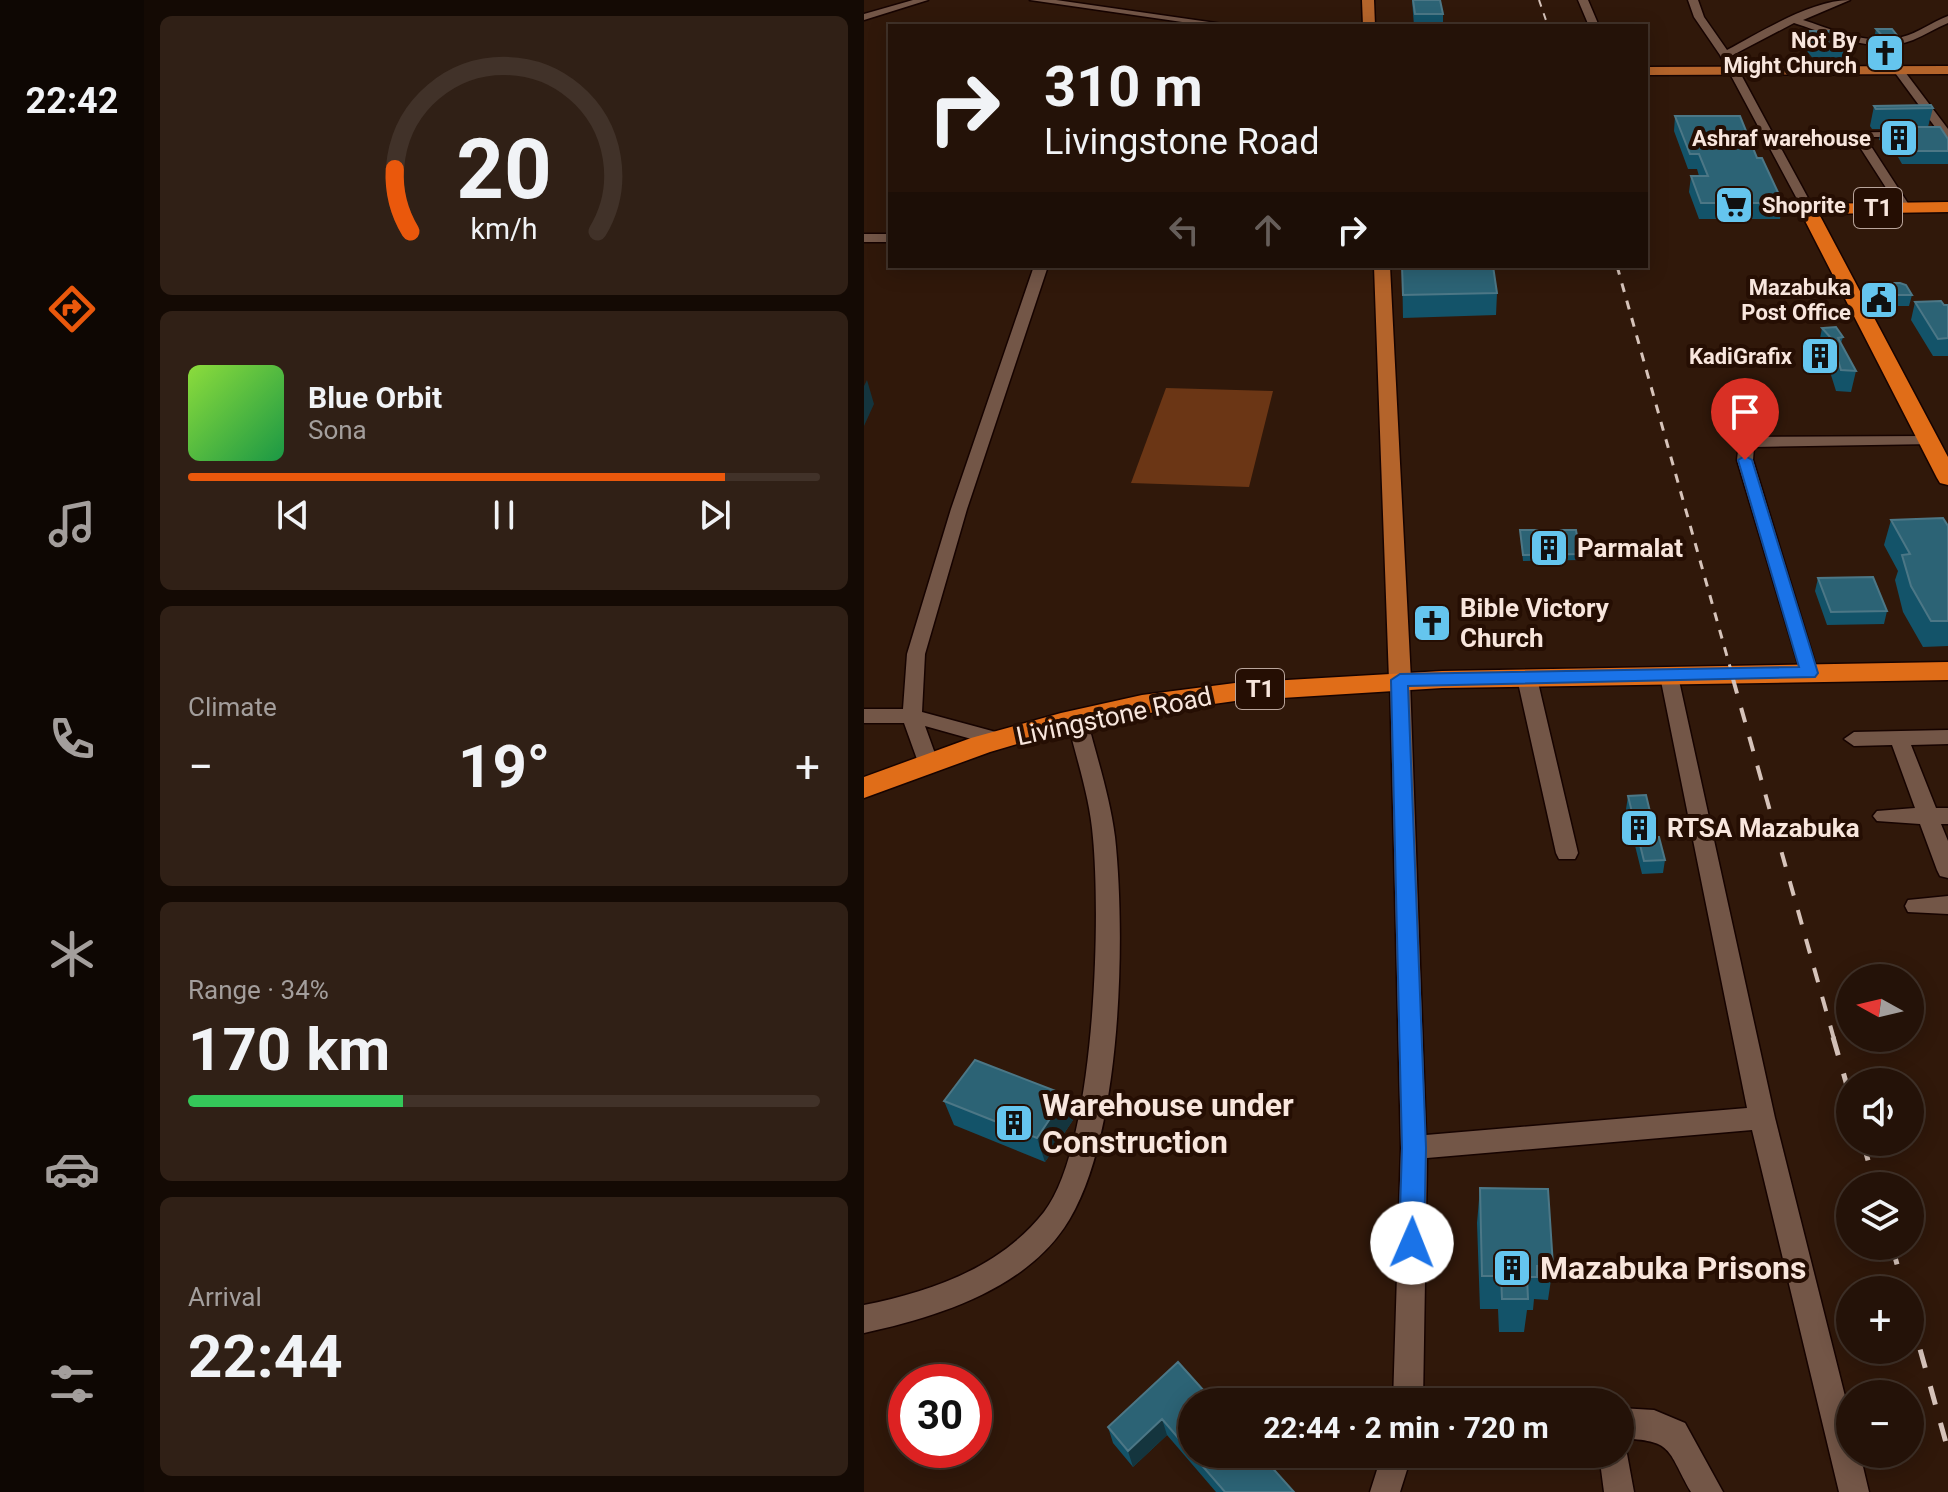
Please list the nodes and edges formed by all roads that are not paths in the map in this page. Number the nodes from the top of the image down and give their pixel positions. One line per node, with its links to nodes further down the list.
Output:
1 (923, 0): 7 (street)
2 (1035, 0): 10 (street)
3 (1368, 0): 11 (main road)
4 (1583, 0): 12 (street)
5 (1693, 0): 15 (street)
6 (1845, 0): 9 (street)
7 (864, 17)
8 (1948, 19): 14 (street)
9 (1794, 20): 14 (street); 15 (street)
10 (1217, 24)
11 (1369, 24)
12 (1593, 24)
13 (1943, 34): 14 (street)
14 (1916, 35)
15 (1725, 55): 19 (street)
16 (1898, 70): 17 (main road); 19 (main road); 21 (street)
17 (1948, 70)
18 (1648, 71): 19 (main road)
19 (1733, 71): 22 (street)
20 (1857, 134): 21 (street); 22 (street); 24 (street)
21 (1947, 135)
22 (1768, 138): 25 (street)
23 (1948, 207): 24 (highway, T1)
24 (1905, 208): 25 (highway, T1)
25 (1808, 209): 30 (highway, T1)
26 (864, 238): 27 (street)
27 (888, 238)
28 (1040, 268): 38 (street)
29 (1382, 268): 36 (main road)
30 (1928, 441): 31 (highway, T1); 33 (street)
31 (1948, 477)
32 (1948, 671): 33 (highway, Livingstone Road / T1)
33 (1809, 673): 34 (highway, Livingstone Road / T1)
34 (1669, 676): 35 (highway, Livingstone Road / T1); 52 (street)
35 (1527, 678): 36 (highway, Livingstone Road / T1); 48 (street)
36 (1400, 680): 39 (highway, Livingstone Road / T1); 53 (street)
37 (864, 716): 38 (street)
38 (912, 716): 43 (street); 44 (street)
39 (1077, 719): 43 (highway, Livingstone Road / T1); 54 (street)
40 (1948, 737): 41 (street)
41 (1899, 738): 42 (street); 47 (street)
42 (1854, 739)
43 (1000, 740): 44 (highway, Livingstone Road / T1)
44 (928, 762): 45 (highway, Livingstone Road / T1)
45 (864, 788)
46 (1884, 816): 47 (street)
47 (1938, 817): 49 (street)
48 (1567, 853)
49 (1948, 870)
50 (1948, 905): 51 (street)
51 (1916, 906)
52 (1762, 1118): 53 (street); 62 (street)
53 (1414, 1148): 55 (street)
54 (864, 1319)
55 (1408, 1388)
56 (1634, 1424): 61 (street)
57 (1393, 1468): 59 (street)
58 (1616, 1468): 60 (street)
59 (1385, 1492)
60 (1619, 1492)
61 (1708, 1492)
62 (1854, 1492)

